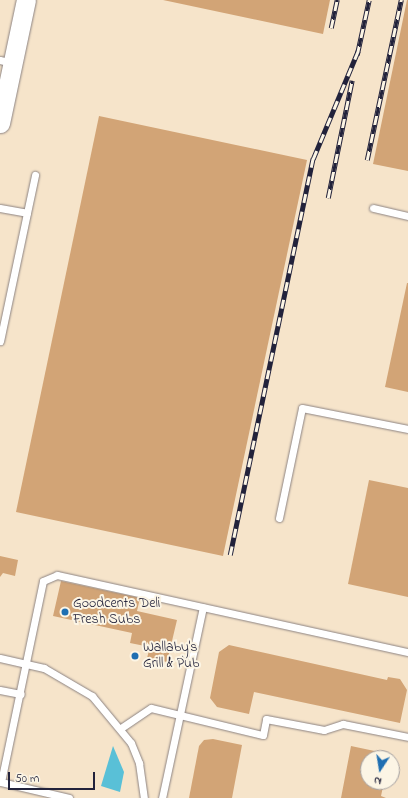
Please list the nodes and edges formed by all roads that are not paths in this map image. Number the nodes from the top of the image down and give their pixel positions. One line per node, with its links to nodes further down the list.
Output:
1 (26, 0): 2 (main road)
2 (6, 62): 3 (main road)
3 (0, 123)
4 (35, 175): 7 (lane)
5 (0, 208): 7 (lane)
6 (373, 208): 8 (lane)
7 (27, 214): 9 (lane)
8 (408, 216)
9 (0, 341)
10 (408, 429): 11 (lane)
11 (278, 518)
12 (203, 608): 13 (lane); 15 (lane); 18 (lane)
13 (408, 652)
14 (0, 658): 15 (lane)
15 (27, 662): 17 (lane); 19 (lane)
16 (0, 690): 17 (lane)
17 (21, 694): 21 (lane)
18 (180, 716): 19 (lane); 20 (lane); 25 (lane)
19 (121, 728): 24 (lane)
20 (408, 737)
21 (3, 760): 22 (lane)
22 (1, 782): 23 (lane)
23 (69, 798)
24 (144, 798)
25 (162, 798)

